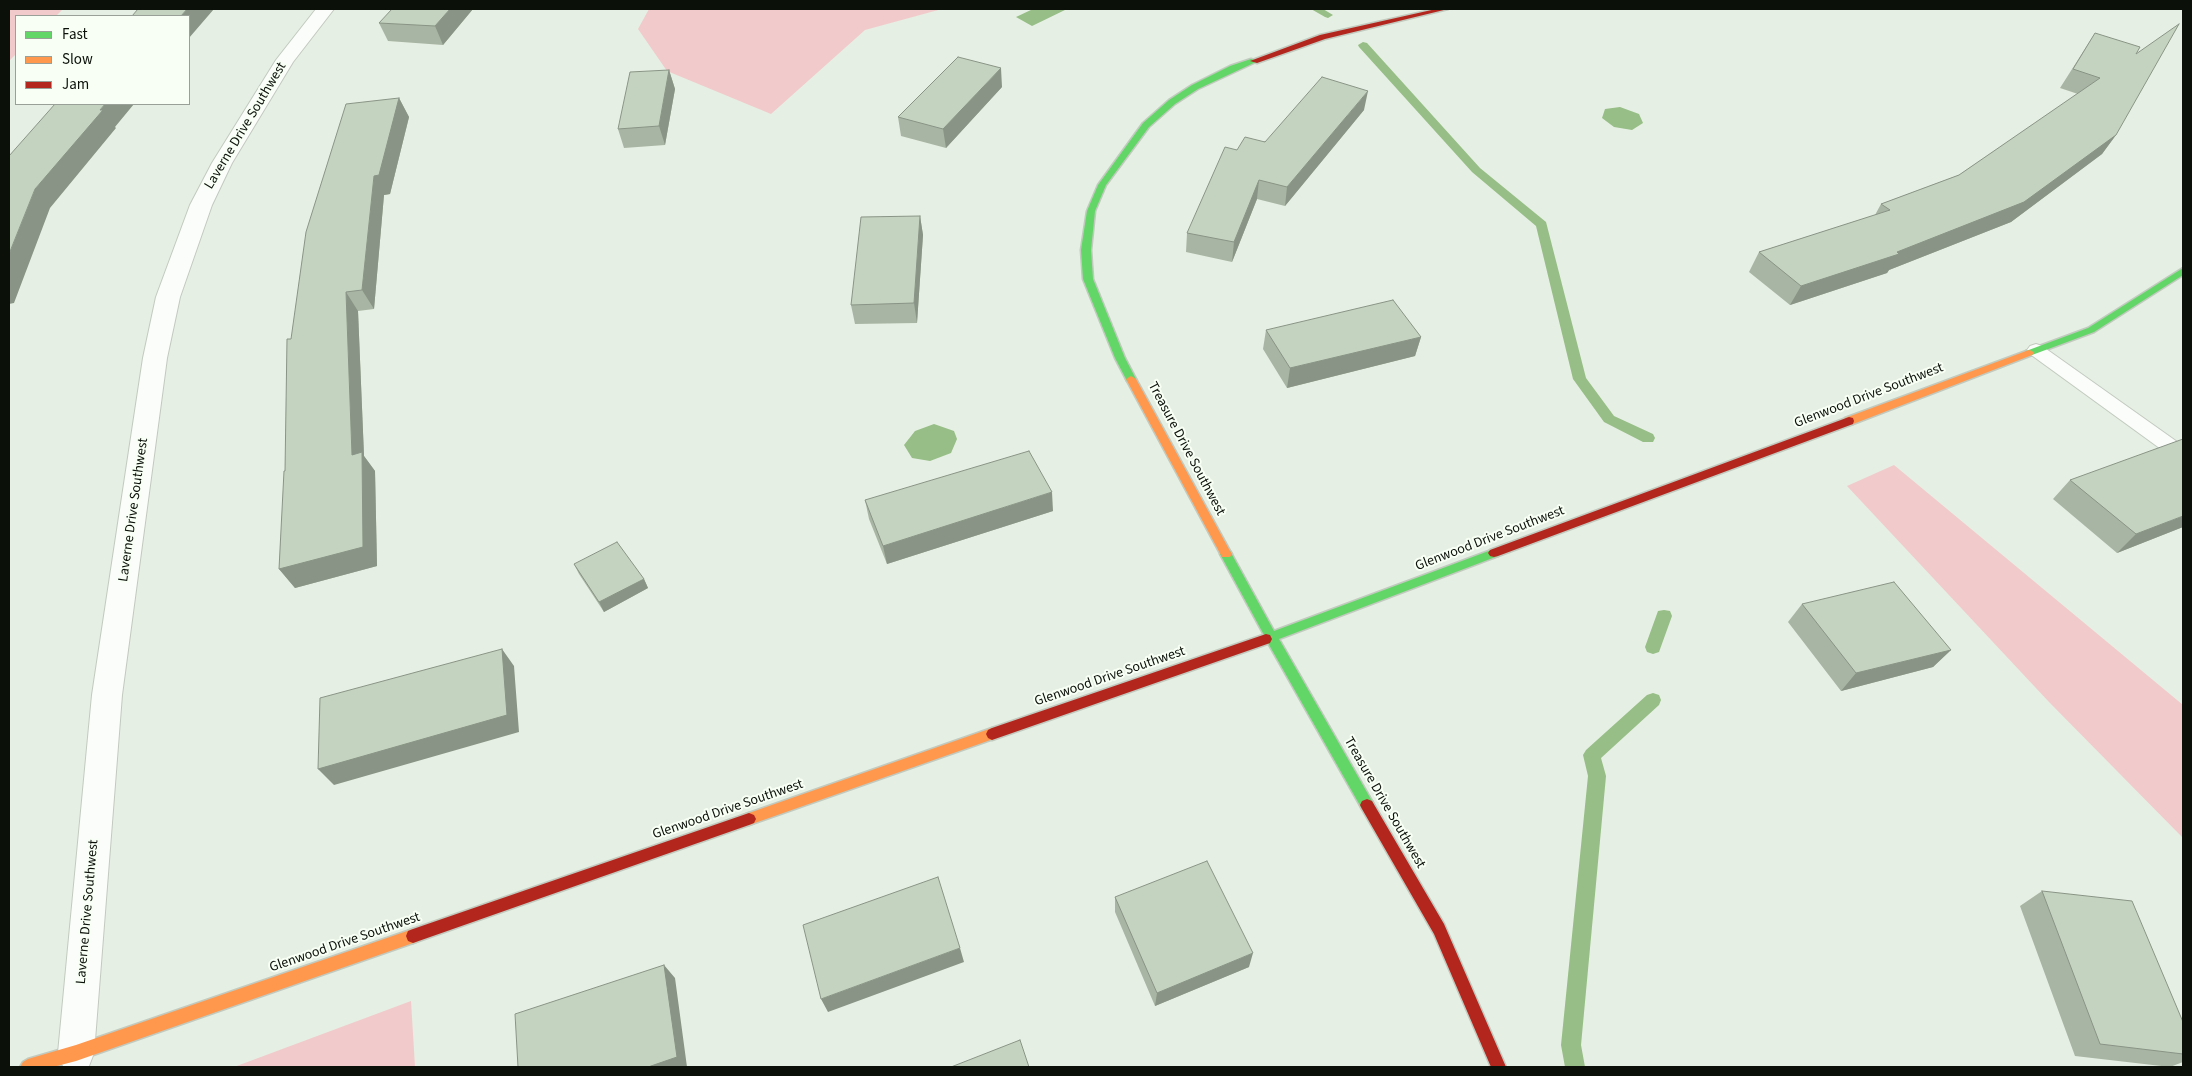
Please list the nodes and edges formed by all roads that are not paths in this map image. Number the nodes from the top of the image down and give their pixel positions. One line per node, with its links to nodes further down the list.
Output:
1 (325, 9): 7 (street, Laverne Drive Southwest)
2 (1444, 9): 6 (street, Treasure Drive Southwest)
3 (2183, 271): 4 (street, Glenwood Drive Southwest)
4 (2036, 350): 5 (lane); 6 (street, Glenwood Drive Southwest)
5 (2183, 455)
6 (1271, 637): 7 (street, Glenwood Drive Southwest); 9 (street, Treasure Drive Southwest)
7 (76, 1053): 8 (street, Glenwood Drive Southwest)
8 (28, 1067)
9 (1499, 1067)

